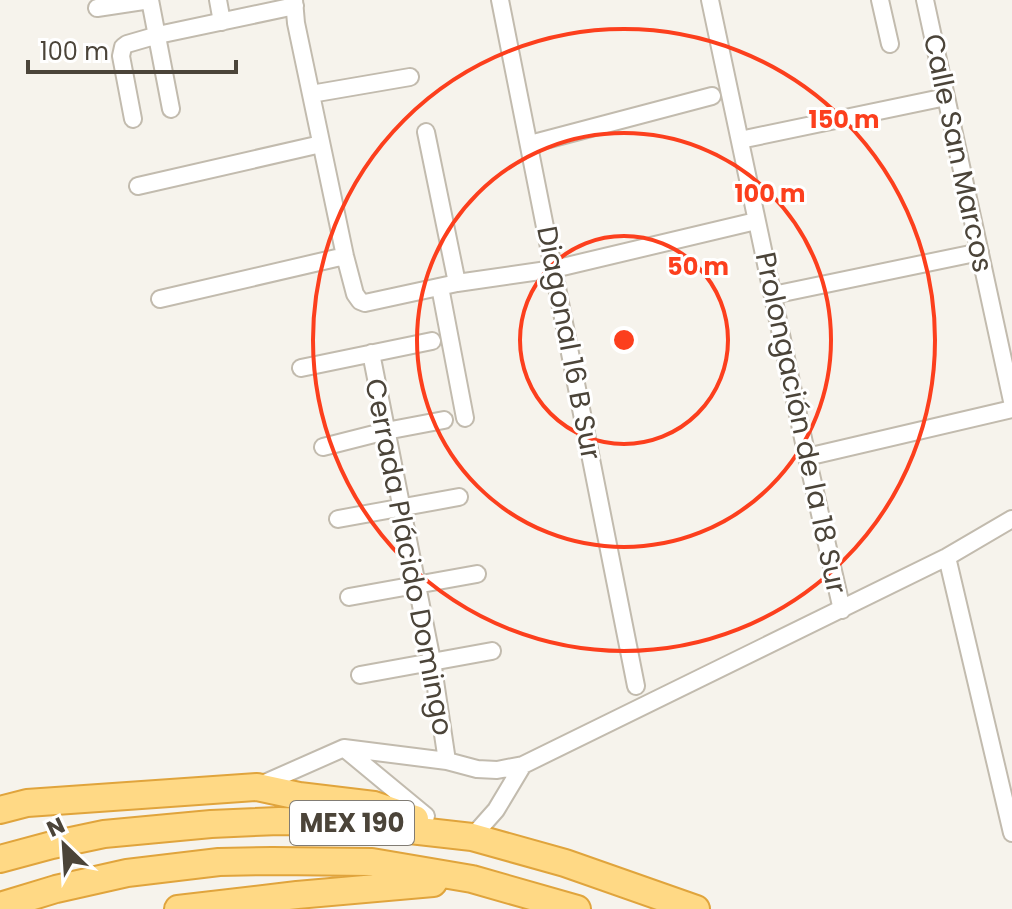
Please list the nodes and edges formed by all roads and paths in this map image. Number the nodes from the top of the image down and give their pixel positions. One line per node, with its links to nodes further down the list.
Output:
1 (150, 0): 8 (street); 10 (street)
2 (218, 0): 9 (street)
3 (500, 0): 21 (street, Diagonal 16 B Sur)
4 (710, 0): 19 (street, Prolongación de la 18 Sur)
5 (880, 0): 11 (street)
6 (925, 0): 15 (street, Calle San Marcos)
7 (294, 3): 9 (street); 13 (street)
8 (97, 8)
9 (222, 22): 10 (street)
10 (158, 35): 16 (street); 17 (street)
11 (890, 44)
12 (410, 77): 13 (street)
13 (311, 94): 20 (street)
14 (712, 96): 21 (street)
15 (946, 97): 19 (street); 24 (street, Calle San Marcos)
16 (171, 109)
17 (133, 119)
18 (426, 132): 27 (street)
19 (740, 140): 23 (street, Prolongación de la 18 Sur)
20 (321, 144): 22 (street); 25 (street)
21 (530, 144): 26 (street, Diagonal 16 B Sur)
22 (138, 186)
23 (756, 221): 26 (street); 28 (street, Prolongación de la 18 Sur)
24 (980, 252): 28 (street); 33 (street, Calle San Marcos)
25 (345, 256): 27 (street); 29 (street)
26 (554, 269): 27 (street); 52 (street, Diagonal 16 B Sur)
27 (448, 285): 35 (street)
28 (773, 295): 39 (street, Prolongación de la 18 Sur)
29 (160, 299)
30 (432, 341): 31 (street)
31 (371, 353): 32 (street); 37 (street, Cerrada Plácido Domingo)
32 (301, 368)
33 (1012, 401)
34 (1012, 409): 39 (street)
35 (465, 418)
36 (444, 420): 37 (street)
37 (386, 431): 38 (street); 41 (street, Cerrada Plácido Domingo)
38 (323, 447)
39 (807, 457): 48 (street, Prolongación de la 18 Sur)
40 (459, 497): 41 (street)
41 (401, 508): 42 (street); 46 (street, Cerrada Plácido Domingo)
42 (338, 519)
43 (1012, 519): 44 (street)
44 (947, 557): 48 (street); 58 (street)
45 (477, 574): 46 (street)
46 (418, 585): 47 (street); 50 (street, Cerrada Plácido Domingo)
47 (349, 597)
48 (842, 610): 55 (street)
49 (492, 651): 50 (street)
50 (432, 661): 51 (street); 54 (street, Cerrada Plácido Domingo)
51 (360, 675)
52 (636, 686)
53 (344, 748): 54 (street); 56 (street); 59 (street)
54 (447, 761): 55 (street)
55 (523, 765): 59 (street)
56 (257, 787): 57 (highway); 59 (highway)
57 (0, 810)
58 (1012, 833)
59 (461, 836): 60 (highway, MEX 190); 65 (highway, MEX 190)
60 (0, 859)
61 (472, 879): 62 (highway, MEX 190); 63 (highway); 64 (highway, MEX 190)
62 (0, 906)
63 (178, 909)
64 (577, 909)
65 (696, 909)

